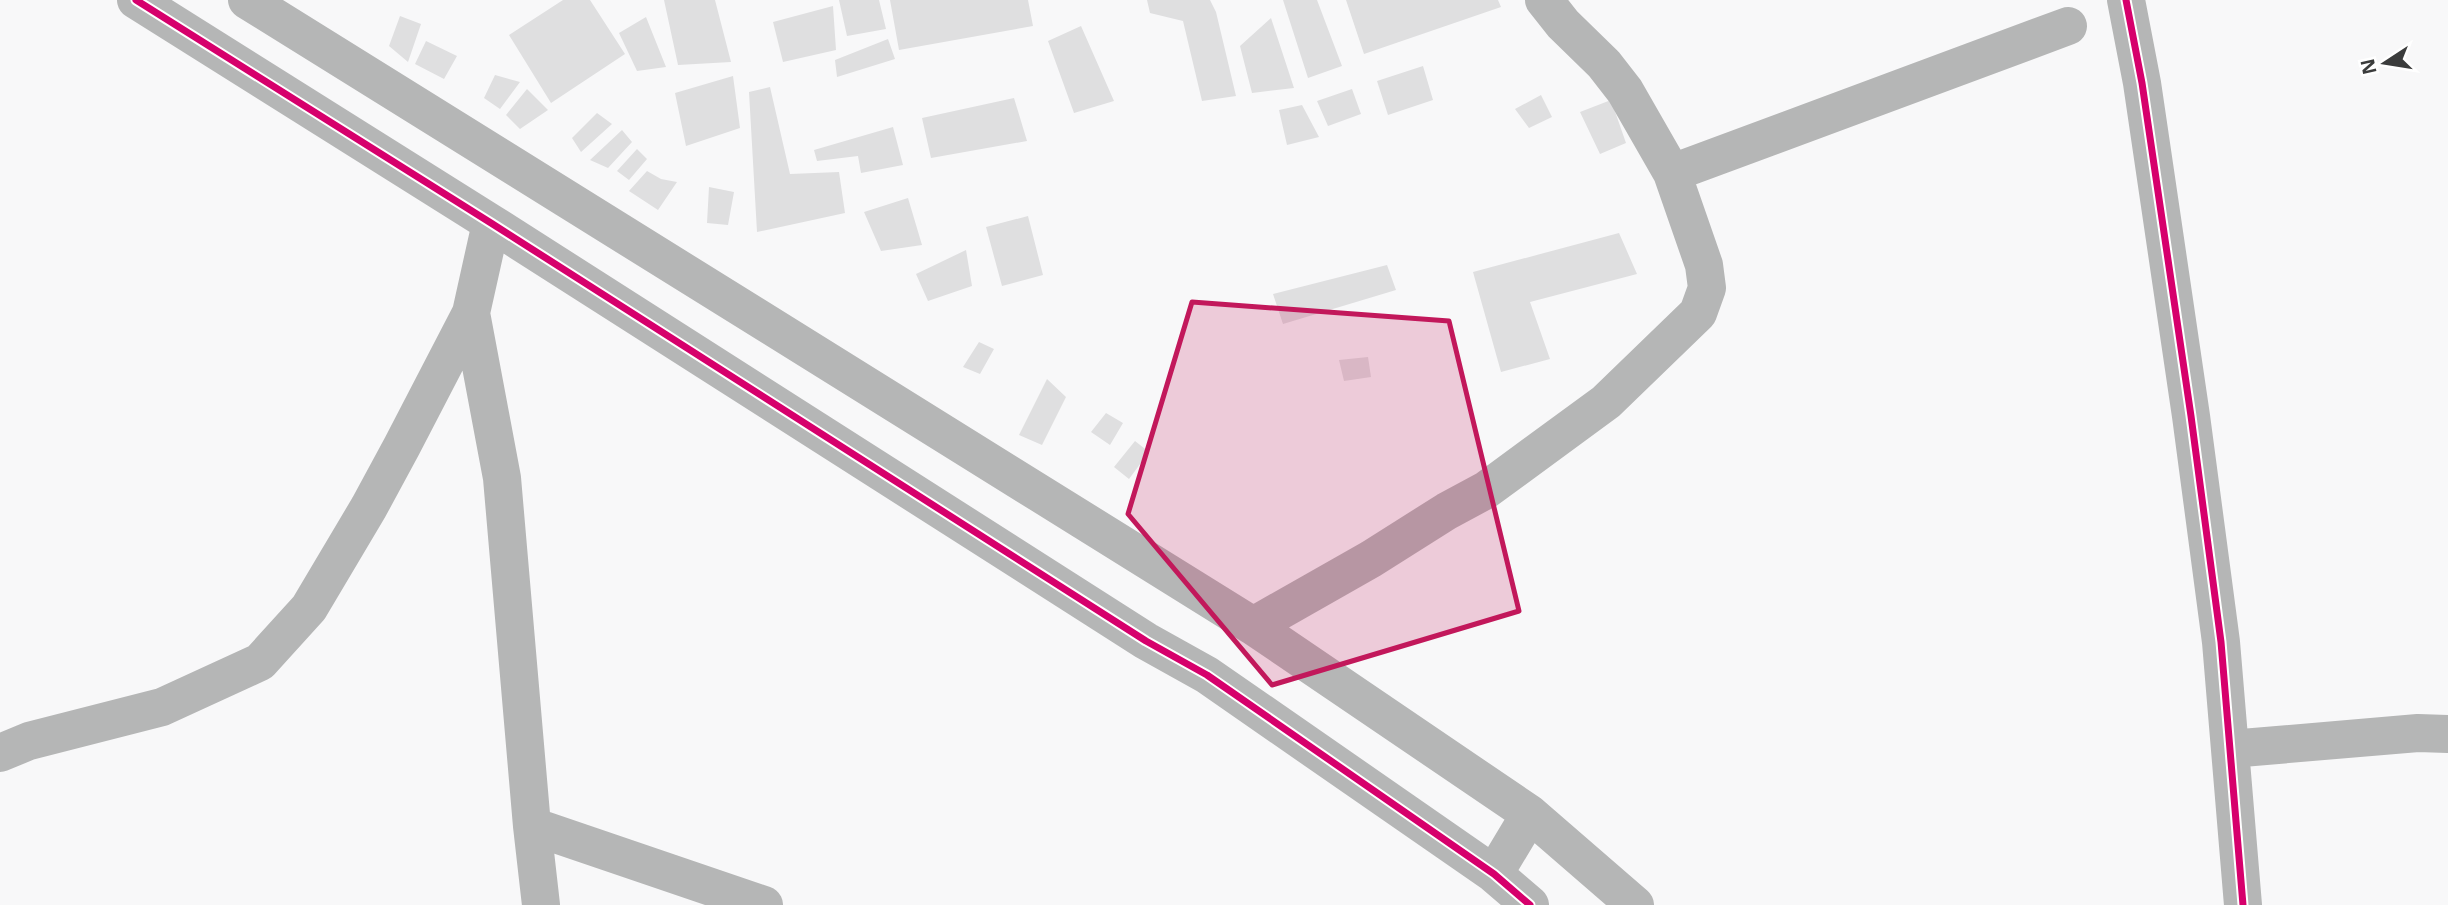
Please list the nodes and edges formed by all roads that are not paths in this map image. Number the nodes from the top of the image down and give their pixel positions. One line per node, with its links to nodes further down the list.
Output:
1 (136, 0): 7 (street)
2 (247, 0): 9 (street)
3 (1544, 0): 6 (street)
4 (2126, 0): 11 (street)
5 (2068, 26): 6 (street)
6 (1672, 173): 9 (street)
7 (491, 223): 8 (street); 15 (street)
8 (471, 313): 12 (street); 14 (street)
9 (1253, 626): 13 (street)
10 (2448, 734): 11 (street)
11 (2230, 749): 20 (street)
12 (0, 753)
13 (1530, 814): 15 (street); 19 (street)
14 (532, 826): 16 (street); 17 (street)
15 (1494, 874): 18 (street)
16 (541, 905)
17 (764, 905)
18 (1530, 905)
19 (1635, 905)
20 (2243, 905)

